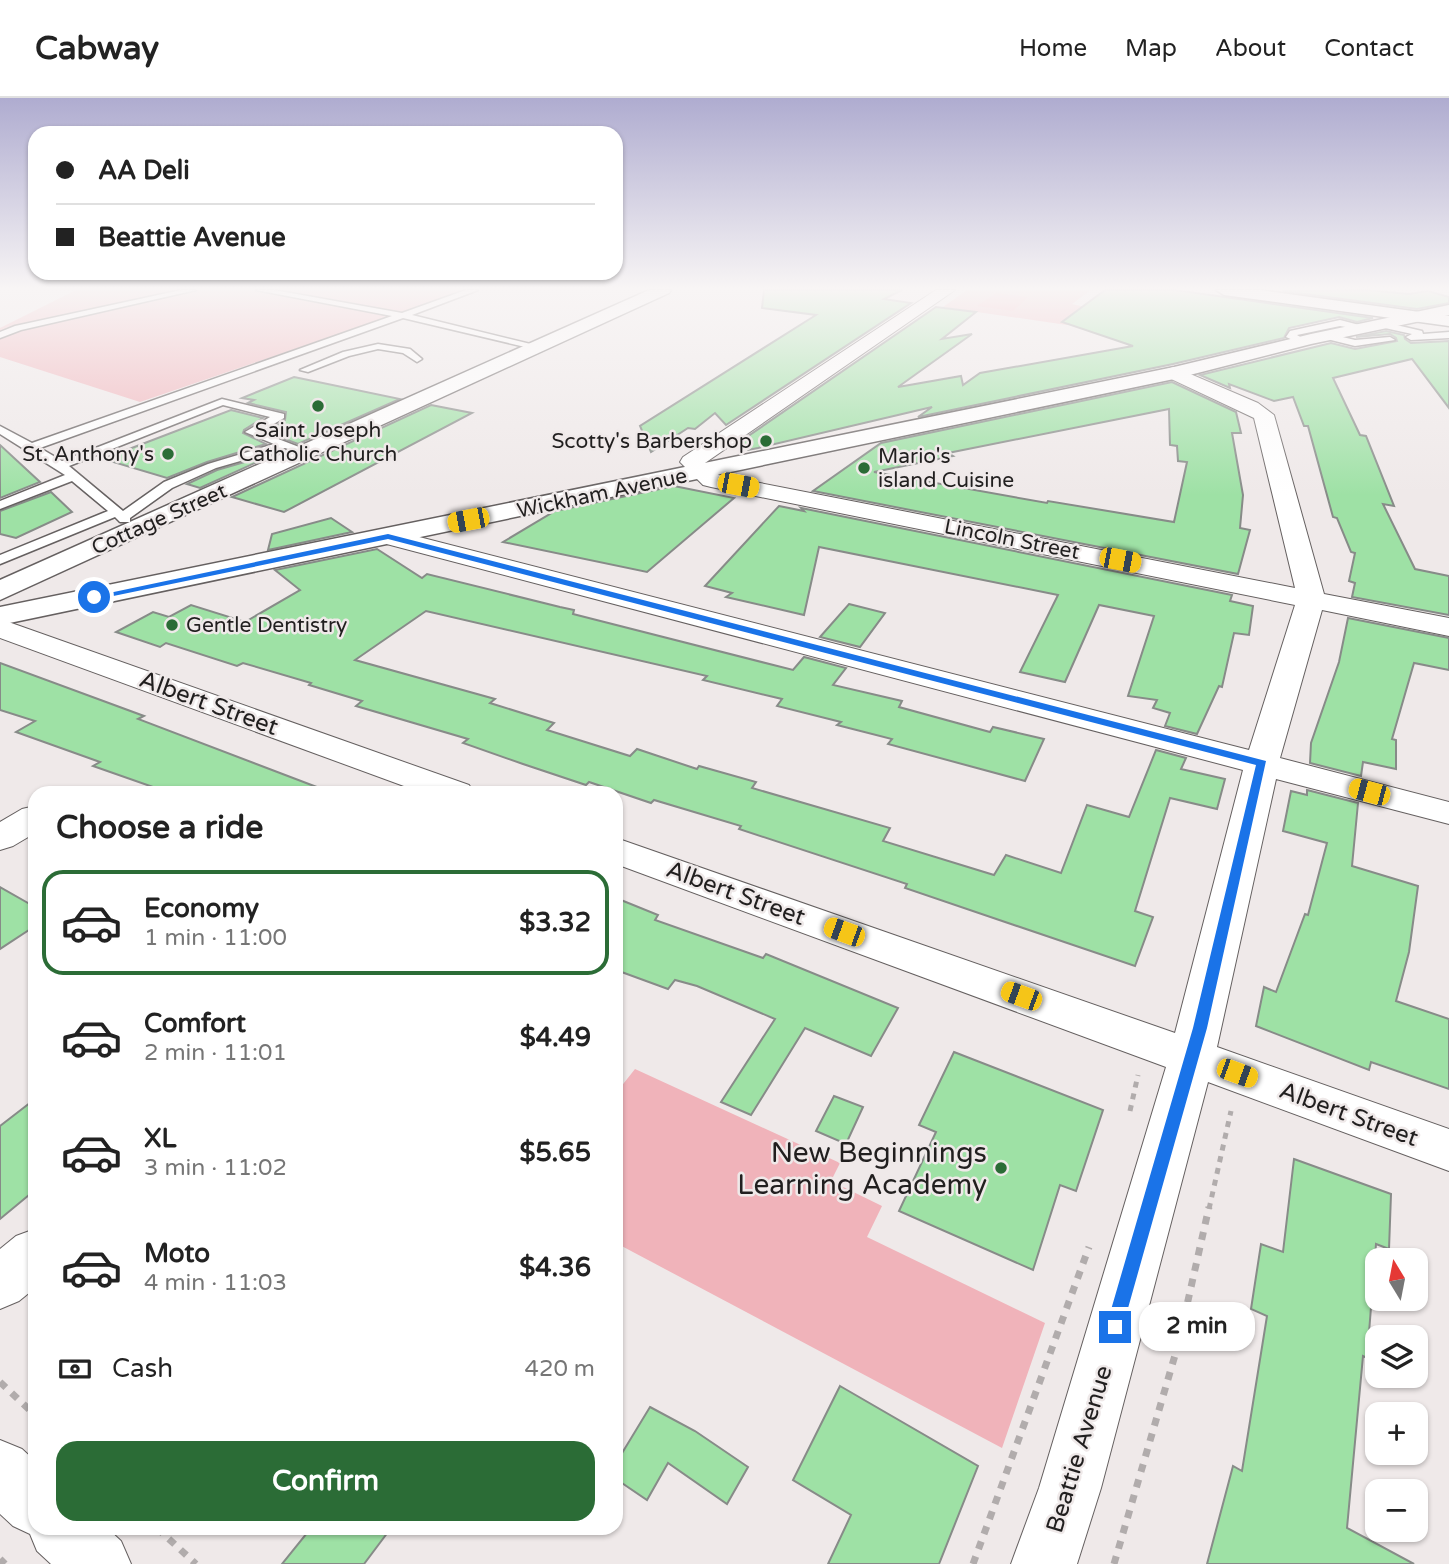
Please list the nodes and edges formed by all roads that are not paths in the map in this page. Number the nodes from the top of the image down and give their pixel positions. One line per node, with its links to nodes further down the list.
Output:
1 (280, 358): 8 (lane)
2 (331, 358): 6 (lane)
3 (511, 358): 13 (main road, Cottage Street)
4 (845, 358): 15 (street)
5 (1232, 358): 7 (main road, Wickham Avenue)
6 (305, 370)
7 (1174, 373): 15 (main road, Wickham Avenue); 22 (street)
8 (134, 411): 9 (lane); 12 (lane)
9 (172, 420): 11 (lane); 14 (lane)
10 (0, 429): 12 (lane)
11 (283, 445): 13 (lane); 18 (lane)
12 (27, 447): 14 (lane)
13 (306, 452): 18 (main road, Cottage Street)
14 (61, 465): 16 (lane)
15 (700, 472): 19 (main road, Wickham Avenue); 22 (street, Lincoln Street)
16 (73, 475): 17 (lane); 18 (lane)
17 (0, 505)
18 (125, 519): 20 (lane); 21 (main road, Cottage Street)
19 (388, 537): 23 (main road, Wickham Avenue); 26 (street)
20 (0, 559)
21 (0, 591)
22 (1311, 598): 24 (street, Lincoln Street); 26 (street, Beattie Avenue)
23 (0, 616)
24 (1449, 627)
25 (0, 628): 27 (street, Albert Street)
26 (1262, 763): 28 (street); 32 (street, Beattie Avenue)
27 (438, 786)
28 (1449, 813)
29 (28, 821): 30 (street)
30 (0, 838)
31 (623, 853): 32 (street, Albert Street)
32 (1192, 1057): 33 (street, Albert Street); 40 (street, Beattie Avenue)
33 (1449, 1150)
34 (28, 1260): 35 (street)
35 (0, 1283)
36 (0, 1471): 37 (street)
37 (28, 1497)
38 (67, 1535): 39 (street)
39 (98, 1564)
40 (1044, 1564)

